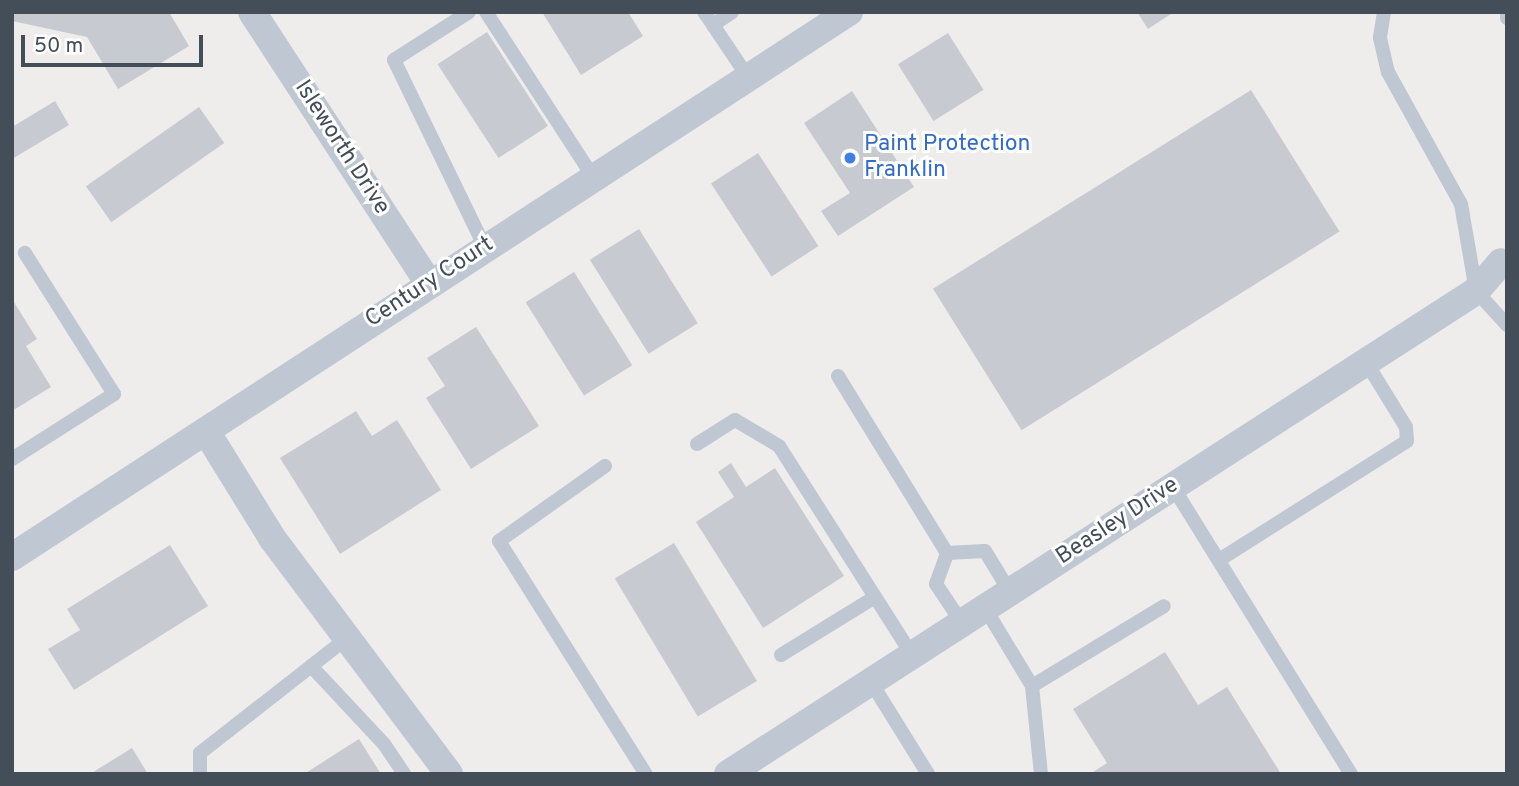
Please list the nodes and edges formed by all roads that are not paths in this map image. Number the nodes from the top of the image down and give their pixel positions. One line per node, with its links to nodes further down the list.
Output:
1 (252, 12): 13 (street, Isleworth Drive)
2 (469, 12): 10 (lane)
3 (486, 12): 9 (lane)
4 (732, 12): 7 (lane)
5 (849, 12): 8 (street, Century Court)
6 (1384, 12): 14 (lane)
7 (708, 19): 8 (lane)
8 (748, 77): 9 (street, Century Court)
9 (593, 177): 10 (street, Century Court)
10 (485, 247): 13 (street, Century Court)
11 (25, 253): 20 (lane)
12 (1504, 258): 14 (street, Beasley Drive)
13 (429, 284): 18 (street, Century Court)
14 (1476, 291): 15 (lane); 16 (street, Beasley Drive)
15 (1507, 325)
16 (1366, 362): 22 (street, Beasley Drive); 25 (lane)
17 (838, 376): 23 (lane)
18 (206, 431): 24 (street, Century Court); 30 (street)
19 (697, 444): 27 (lane)
20 (12, 459)
21 (605, 466): 39 (lane)
22 (1173, 487): 25 (lane); 26 (street, Beasley Drive)
23 (947, 553): 26 (lane); 29 (lane)
24 (12, 557)
25 (1219, 560): 43 (lane)
26 (1010, 592): 29 (street, Beasley Drive)
27 (875, 597): 31 (lane); 32 (lane)
28 (1164, 606): 35 (lane)
29 (974, 615): 32 (street, Beasley Drive); 35 (lane)
30 (346, 639): 33 (lane); 38 (street)
31 (781, 655)
32 (912, 655): 34 (street, Beasley Drive)
33 (311, 666): 36 (lane); 37 (lane)
34 (871, 682): 40 (street, Beasley Drive); 41 (lane)
35 (1032, 686): 42 (lane)
36 (200, 774)
37 (404, 774)
38 (450, 774)
39 (646, 774)
40 (728, 774)
41 (928, 774)
42 (1041, 774)
43 (1351, 774)

